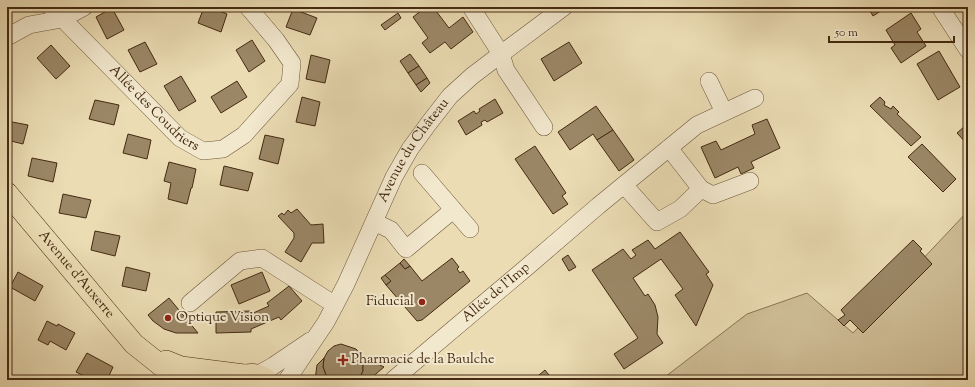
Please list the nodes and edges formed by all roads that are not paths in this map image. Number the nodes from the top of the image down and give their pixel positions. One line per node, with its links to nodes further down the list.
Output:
1 (84, 7): 6 (street)
2 (248, 7): 6 (street, Allée des Coudriers)
3 (471, 7): 9 (street)
4 (564, 7): 9 (street, Avenue du Château)
5 (940, 7): 8 (street)
6 (56, 13): 7 (street)
7 (7, 37)
8 (968, 50)
9 (501, 54): 13 (street); 21 (street, Avenue du Château)
10 (710, 81): 12 (street)
11 (755, 98): 12 (street, Allée de l'Imp)
12 (724, 112): 14 (street, Allée de l'Imp)
13 (544, 127)
14 (669, 148): 17 (street, Allée de l'Imp); 18 (street)
15 (422, 173): 20 (street)
16 (750, 181): 18 (street)
17 (624, 185): 18 (street); 30 (street, Allée de l'Imp)
18 (701, 190)
19 (7, 193): 26 (main road, Avenue d'Auxerre)
20 (453, 210): 21 (street); 22 (street)
21 (374, 222): 24 (street, Avenue du Château)
22 (470, 229)
23 (190, 303): 24 (street)
24 (335, 305): 25 (street, Avenue du Château)
25 (317, 336): 27 (street, Avenue du Château); 29 (street, Avenue du Château)
26 (146, 354): 27 (main road, Avenue d'Auxerre); 28 (main road, Avenue d'Auxerre)
27 (251, 377)
28 (184, 380)
29 (287, 380)
30 (393, 380)

